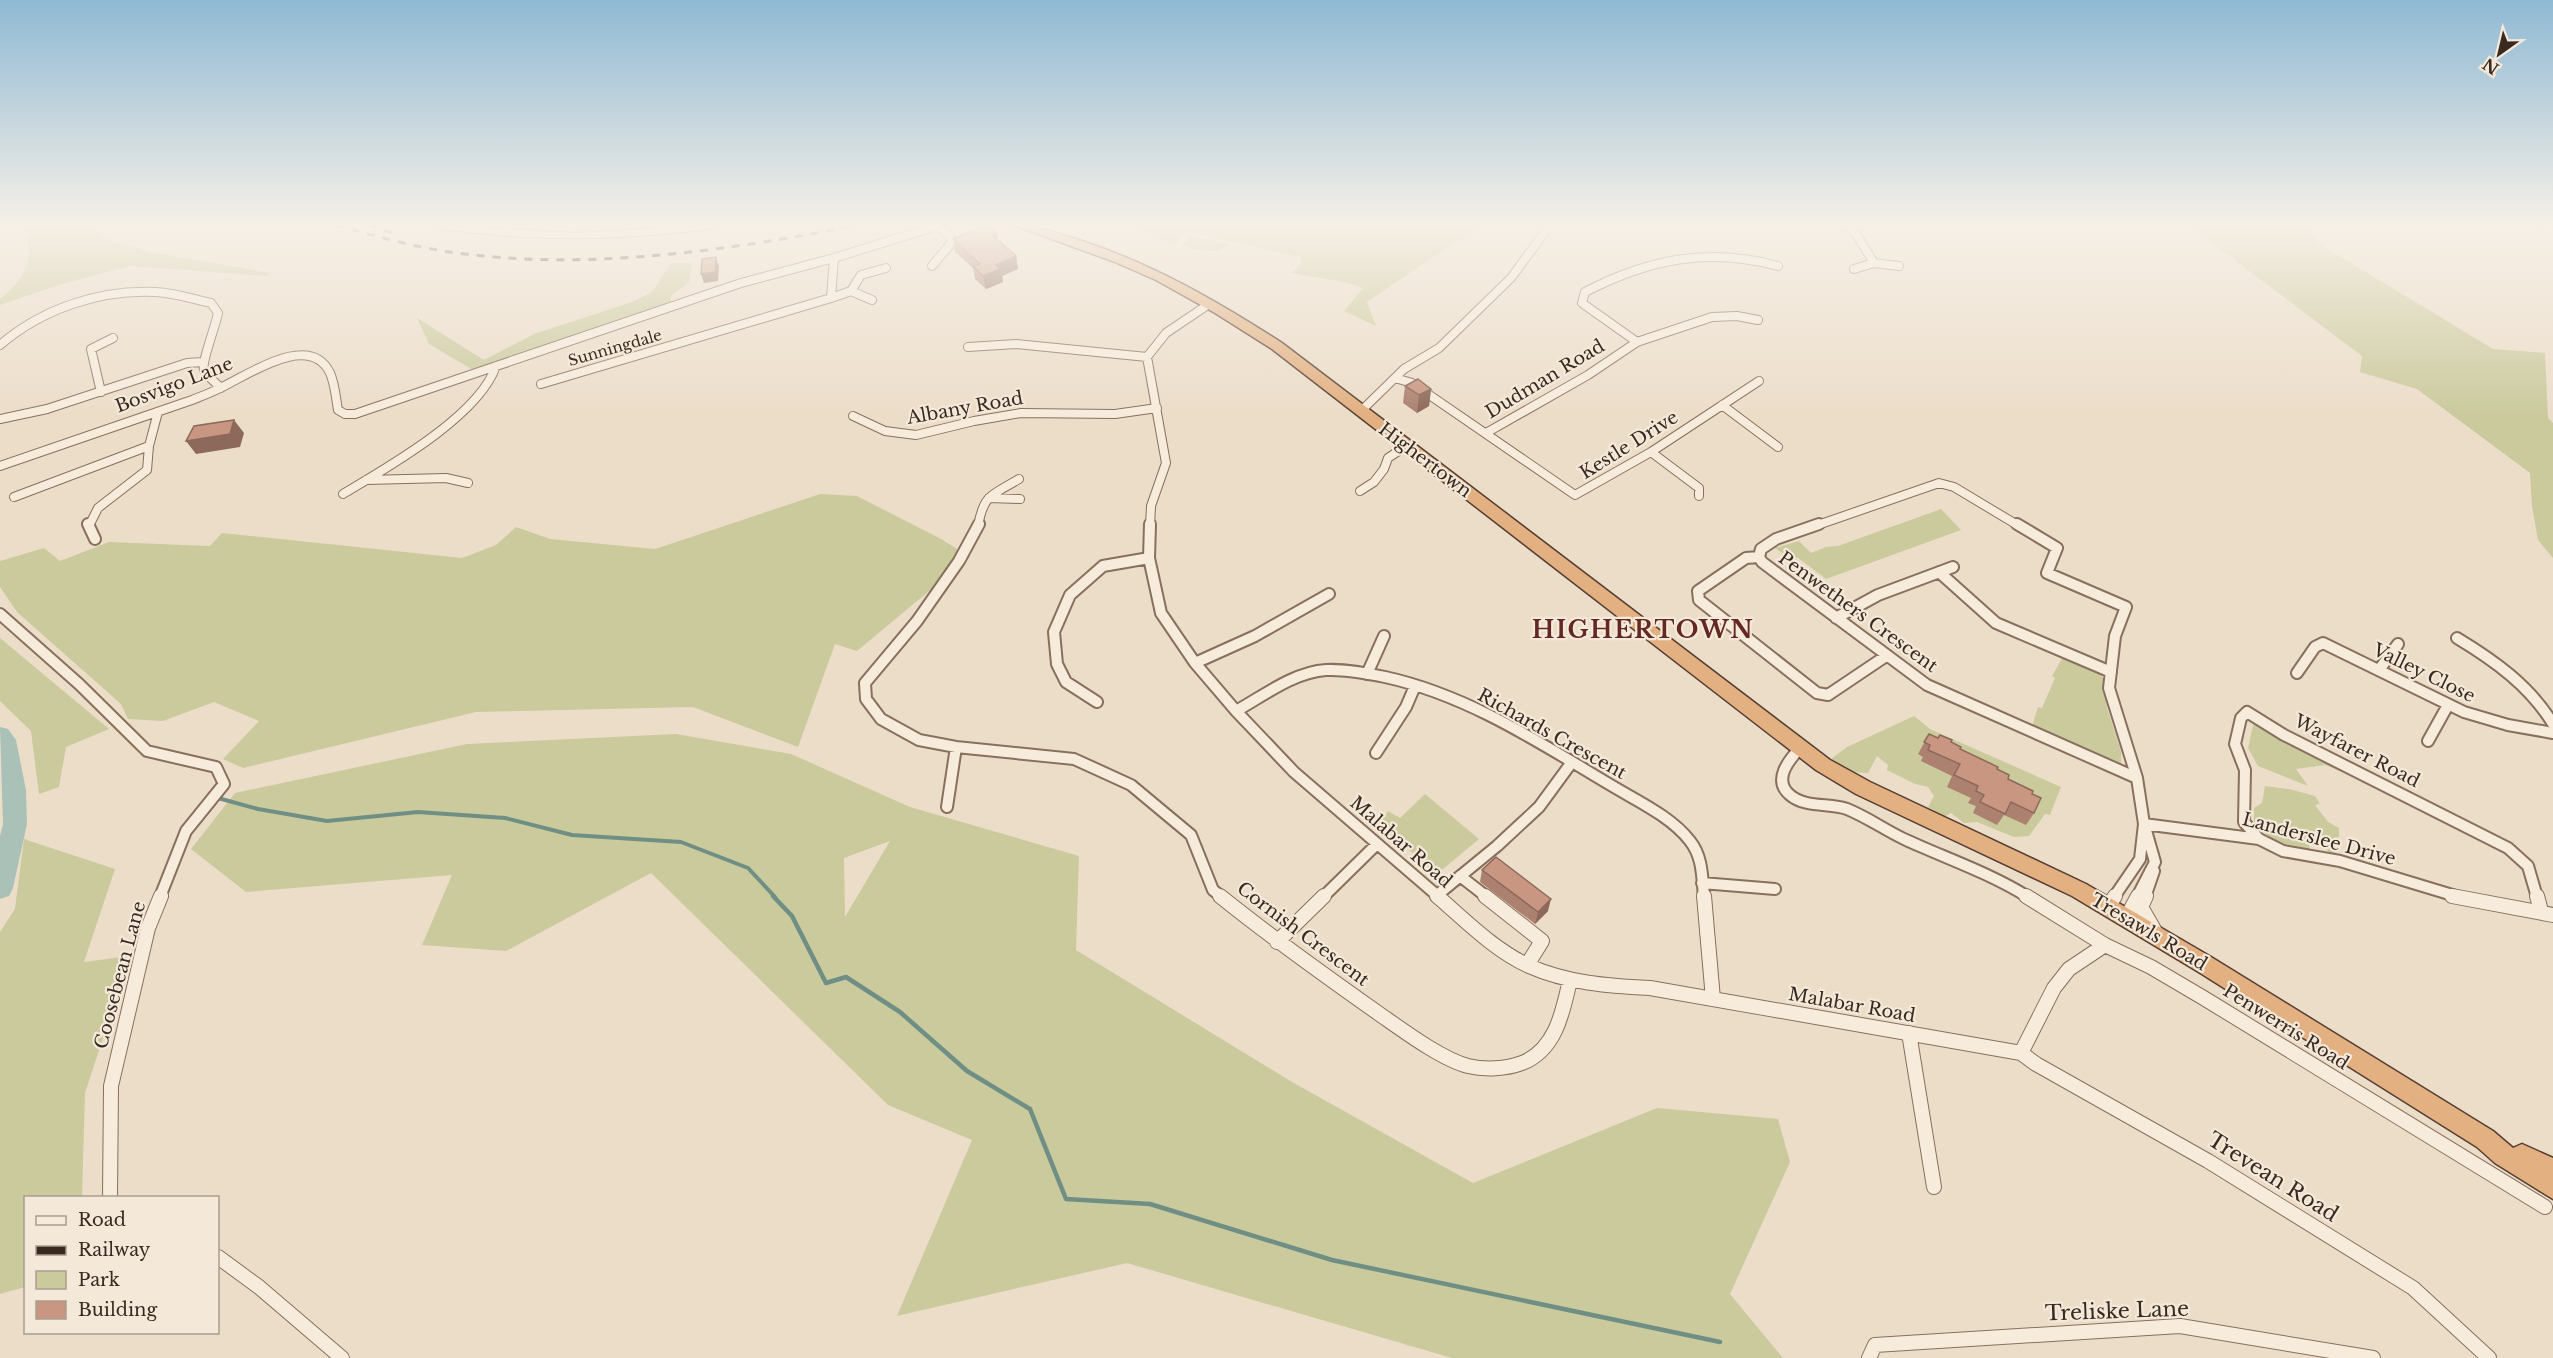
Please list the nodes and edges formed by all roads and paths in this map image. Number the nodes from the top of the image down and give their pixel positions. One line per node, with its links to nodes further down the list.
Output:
1 (725, 288): 18 (street)
2 (832, 288): 8 (street)
3 (852, 288): 7 (street)
4 (1181, 288): 10 (highway, Highertown)
5 (1500, 288): 19 (street)
6 (1591, 288): 13 (street)
7 (850, 291): 8 (street, Sunningdale); 9 (street)
8 (831, 298): 21 (street, Sunningdale)
9 (872, 300)
10 (1209, 304): 16 (street); 26 (highway, Highertown)
11 (1758, 320): 13 (street, Dudman Road)
12 (113, 338): 23 (street)
13 (1637, 342): 30 (street, Dudman Road)
14 (0, 345): 17 (street)
15 (968, 347): 16 (street)
16 (1147, 357): 25 (street, Malabar Road)
17 (203, 362): 22 (street); 23 (street)
18 (496, 366): 22 (street, Bosvigo Lane); 37 (street)
19 (1395, 378): 26 (street); 30 (street, Kestle Drive)
20 (1759, 381): 24 (street, Kestle Drive)
21 (541, 384)
22 (221, 388): 27 (street, Bosvigo Lane)
23 (101, 392): 29 (street)
24 (1722, 405): 33 (street); 34 (street, Kestle Drive)
25 (1157, 408): 28 (street, Albany Road); 47 (street, Malabar Road)
26 (1361, 411): 32 (highway, Highertown)
27 (158, 412): 31 (street); 35 (street, Bosvigo Lane)
28 (853, 416)
29 (0, 419)
30 (1486, 433): 34 (street, Kestle Drive)
31 (149, 446): 42 (street); 45 (street)
32 (1406, 446): 39 (street); 70 (highway, Highertown)
33 (1778, 447)
34 (1651, 452): 41 (street)
35 (0, 466)
36 (1019, 479): 43 (street)
37 (366, 480): 38 (street); 40 (street)
38 (468, 483)
39 (1360, 490)
40 (343, 494)
41 (1699, 496)
42 (14, 497)
43 (988, 498): 44 (street); 69 (street, Cornish Crescent)
44 (1020, 499)
45 (96, 539)
46 (1759, 557): 52 (street, Penwethers Crescent); 56 (street); 59 (street, Penwethers Crescent)
47 (1149, 558): 57 (street, Malabar Road); 63 (street)
48 (1953, 567): 49 (street)
49 (1939, 572): 52 (street); 59 (street)
50 (1329, 594): 57 (street)
51 (0, 614): 96 (street, Coosebean Lane)
52 (1836, 618): 56 (street, Penwethers Crescent)
53 (1384, 636): 61 (street)
54 (2457, 638): 66 (street)
55 (2398, 644): 58 (street)
56 (1886, 656): 73 (street, Penwethers Crescent)
57 (1196, 663): 65 (street, Malabar Road)
58 (2379, 670): 60 (street, Valley Close); 64 (street, Valley Close)
59 (2111, 672): 73 (street)
60 (2297, 673)
61 (1367, 674): 62 (street, Richards Crescent); 65 (street, Richards Crescent)
62 (1415, 686): 71 (street); 72 (street, Richards Crescent)
63 (1097, 702)
64 (2448, 705): 67 (street, Valley Close); 68 (street)
65 (1236, 711): 77 (street, Malabar Road)
66 (2553, 724)
67 (2553, 733)
68 (2428, 741)
69 (956, 747): 74 (street); 86 (street, Cornish Crescent)
70 (1800, 748): 83 (highway, Tresawls Road); 87 (street, Penwerris Road)
71 (1376, 753)
72 (1572, 762): 79 (street); 80 (street, Richards Crescent)
73 (2137, 778): 75 (street)
74 (947, 807)
75 (2144, 824): 76 (street, Landerslee Drive); 78 (street); 83 (street)
76 (2259, 839): 84 (street, Landerslee Drive); 84 (street, Wayfarer Road)
77 (1377, 844): 82 (street, Malabar Road); 86 (street)
78 (2155, 862): 83 (street); 85 (street)
79 (1460, 876): 82 (street); 88 (street)
80 (1702, 883): 81 (street); 90 (street, Richards Crescent)
81 (1775, 890)
82 (1436, 896): 88 (street, Malabar Road)
83 (2117, 912): 85 (highway, Tresawls Road)
84 (2547, 913)
85 (2158, 937): 93 (highway, Tresawls Road)
86 (1277, 942): 89 (street, Cornish Crescent)
87 (2105, 945): 92 (street); 97 (street, Penwerris Road)
88 (1527, 964): 89 (street, Malabar Road)
89 (1570, 980): 90 (street, Malabar Road)
90 (1713, 999): 91 (street, Malabar Road)
91 (1909, 1033): 92 (street, Malabar Road); 95 (street)
92 (2020, 1053): 102 (street, Trevean Road)
93 (2485, 1139): 94 (highway, Tresawls Road); 97 (highway, Tresawls Road)
94 (2553, 1170)
95 (1934, 1187)
96 (110, 1196)
97 (2549, 1197)
98 (219, 1258): 99 (street)
99 (342, 1358)
100 (1869, 1358): 101 (street, Treliske Lane)
101 (2373, 1358)
102 (2489, 1358)

